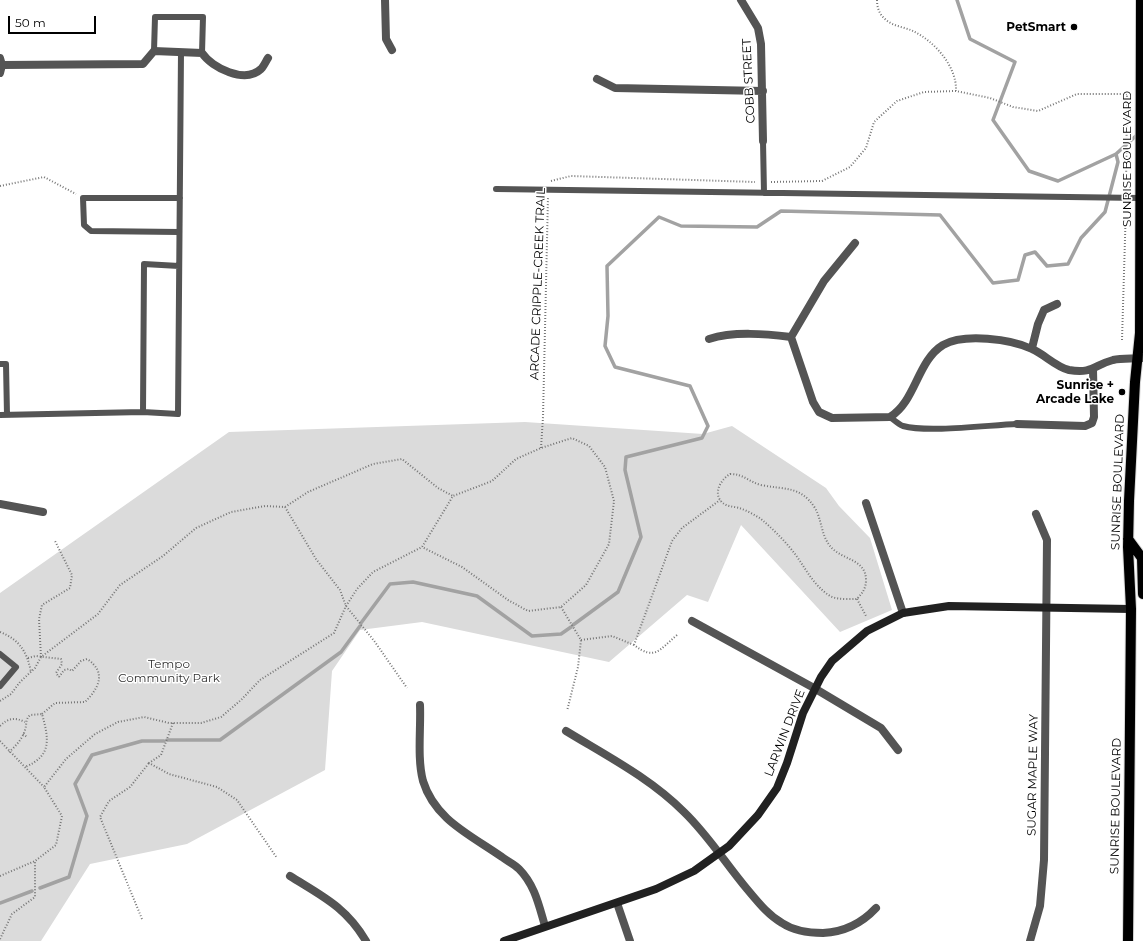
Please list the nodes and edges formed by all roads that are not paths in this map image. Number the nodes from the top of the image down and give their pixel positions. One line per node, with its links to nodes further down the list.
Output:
1 (385, 0): 4 (street)
2 (741, 0): 11 (street, COBB STREET)
3 (1141, 0): 16 (main road, SUNRISE BOULEVARD)
4 (392, 50)
5 (154, 51): 6 (street); 7 (lane); 9 (street)
6 (181, 52): 7 (street); 15 (lane)
7 (202, 53): 8 (street)
8 (268, 58)
9 (1, 66)
10 (597, 79): 11 (street)
11 (762, 91): 12 (street, COBB STREET)
12 (763, 141): 14 (lane)
13 (496, 189): 14 (lane)
14 (764, 193): 16 (lane)
15 (180, 198): 17 (lane); 17 (lane)
16 (1140, 198): 24 (main road, SUNRISE BOULEVARD)
17 (180, 232): 19 (lane)
18 (855, 243): 21 (street)
19 (179, 266): 27 (lane); 27 (lane)
20 (1057, 304): 23 (street)
21 (791, 337): 22 (street); 30 (street)
22 (709, 339)
23 (1032, 348): 26 (street); 30 (street)
24 (1141, 358): 26 (street); 36 (main road, SUNRISE BOULEVARD)
25 (0, 364): 29 (lane)
26 (1093, 370): 31 (street)
27 (143, 412): 29 (lane)
28 (0, 414): 29 (lane)
29 (7, 415)
30 (890, 417): 31 (lane)
31 (1017, 424)
32 (866, 503): 40 (street)
33 (0, 504): 34 (street)
34 (43, 512)
35 (1036, 514): 38 (street, SUGAR MAPLE WAY)
36 (1128, 539): 37 (main road); 39 (main road, SUNRISE BOULEVARD)
37 (1143, 594)
38 (1047, 608): 39 (street, LARWIN DRIVE); 40 (street, LARWIN DRIVE); 56 (street, SUGAR MAPLE WAY)
39 (1131, 609): 57 (main road, SUNRISE BOULEVARD)
40 (904, 613): 44 (street, LARWIN DRIVE)
41 (692, 621): 44 (street)
42 (0, 654): 43 (lane)
43 (0, 686)
44 (814, 688): 47 (street); 48 (street, LARWIN DRIVE)
45 (420, 705): 52 (street)
46 (566, 731): 48 (street)
47 (898, 750)
48 (719, 854): 50 (street, LARWIN DRIVE); 51 (street)
49 (290, 876): 53 (street)
50 (617, 903): 52 (street, LARWIN DRIVE); 55 (street)
51 (876, 908)
52 (545, 926): 54 (street, LARWIN DRIVE)
53 (366, 941)
54 (504, 941)
55 (630, 941)
56 (1030, 941)
57 (1128, 941)

